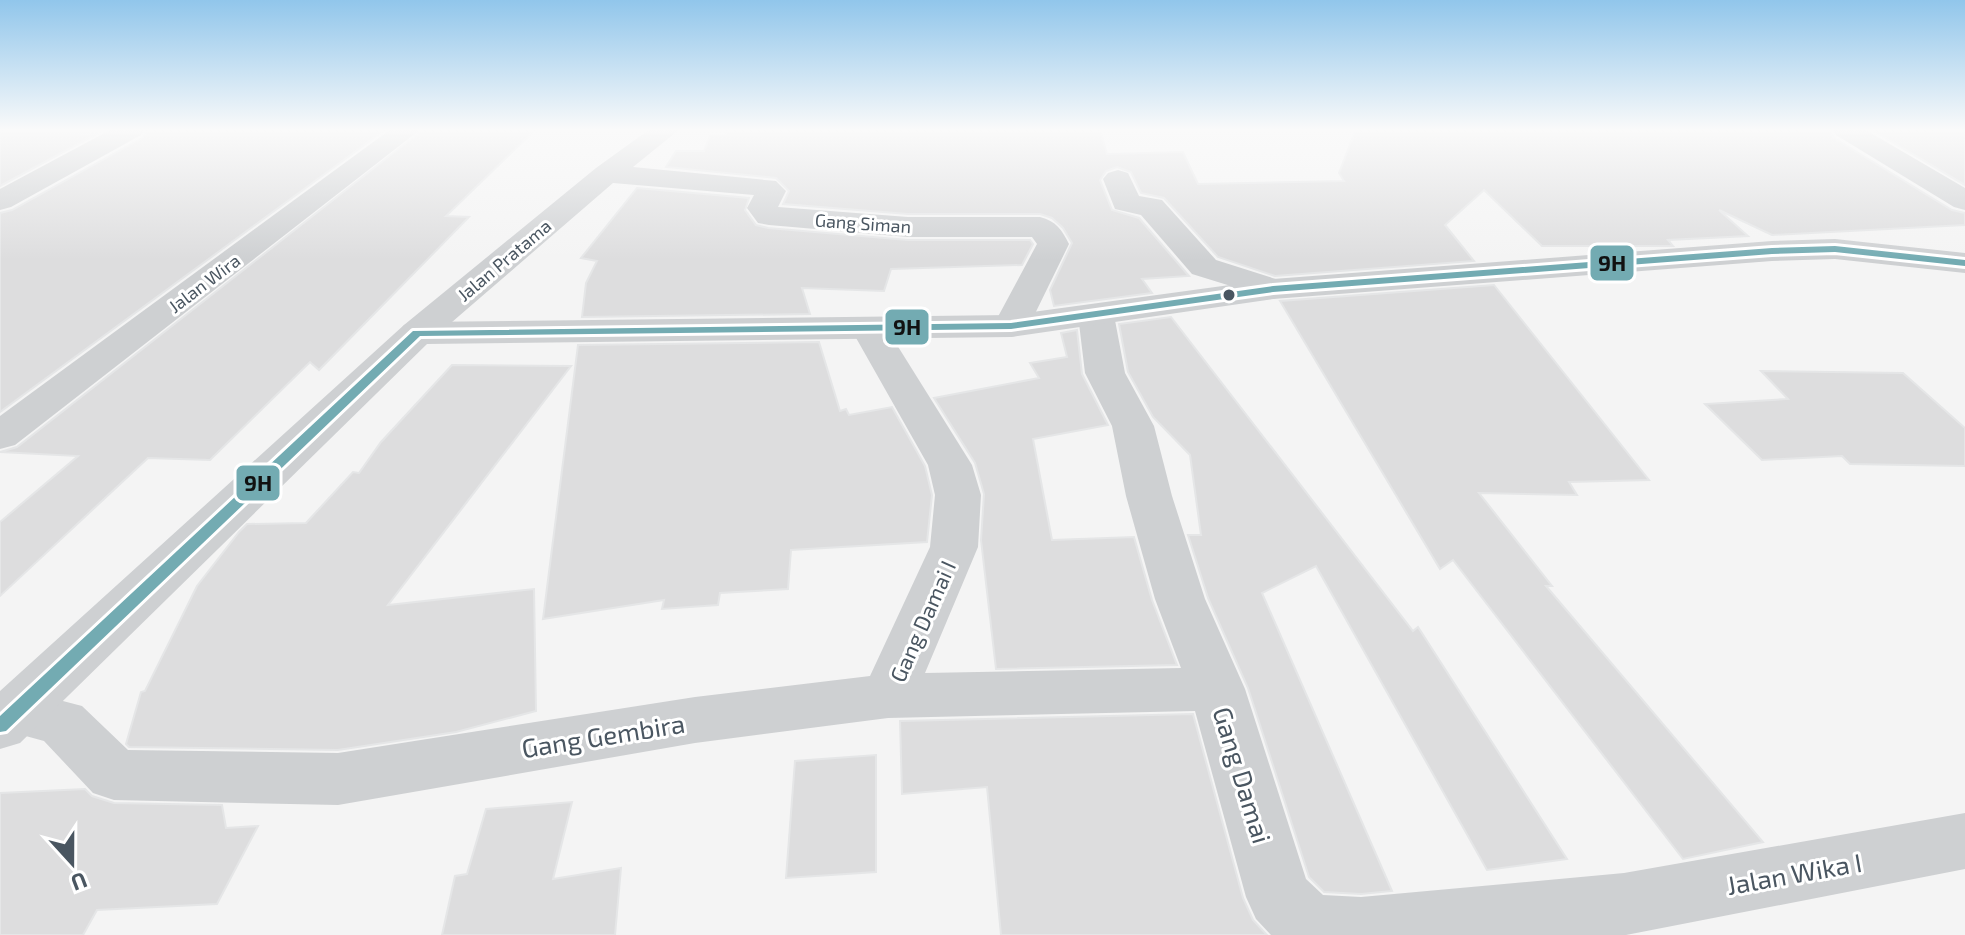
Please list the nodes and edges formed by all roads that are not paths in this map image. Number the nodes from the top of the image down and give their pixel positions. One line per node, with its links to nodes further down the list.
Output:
1 (52, 173): 6 (street)
2 (350, 173): 14 (street, Jalan Wira)
3 (1918, 173): 7 (street)
4 (606, 174): 11 (street, Gang Siman); 13 (street, Jalan Pratama)
5 (1118, 179): 9 (street)
6 (0, 201)
7 (1965, 201)
8 (1965, 263): 9 (street)
9 (1273, 289): 10 (street)
10 (1096, 315): 11 (street); 15 (street, Gang Damai)
11 (1011, 326): 12 (street)
12 (869, 329): 13 (street); 16 (street, Gang Damai I)
13 (417, 333): 17 (street, Jalan Pratama)
14 (0, 436)
15 (1217, 689): 16 (street, Gang Gembira); 19 (street, Gang Damai)
16 (888, 696): 17 (street, Gang Gembira)
17 (6, 719)
18 (1965, 841): 19 (street, Jalan Wika I)
19 (1624, 904)

